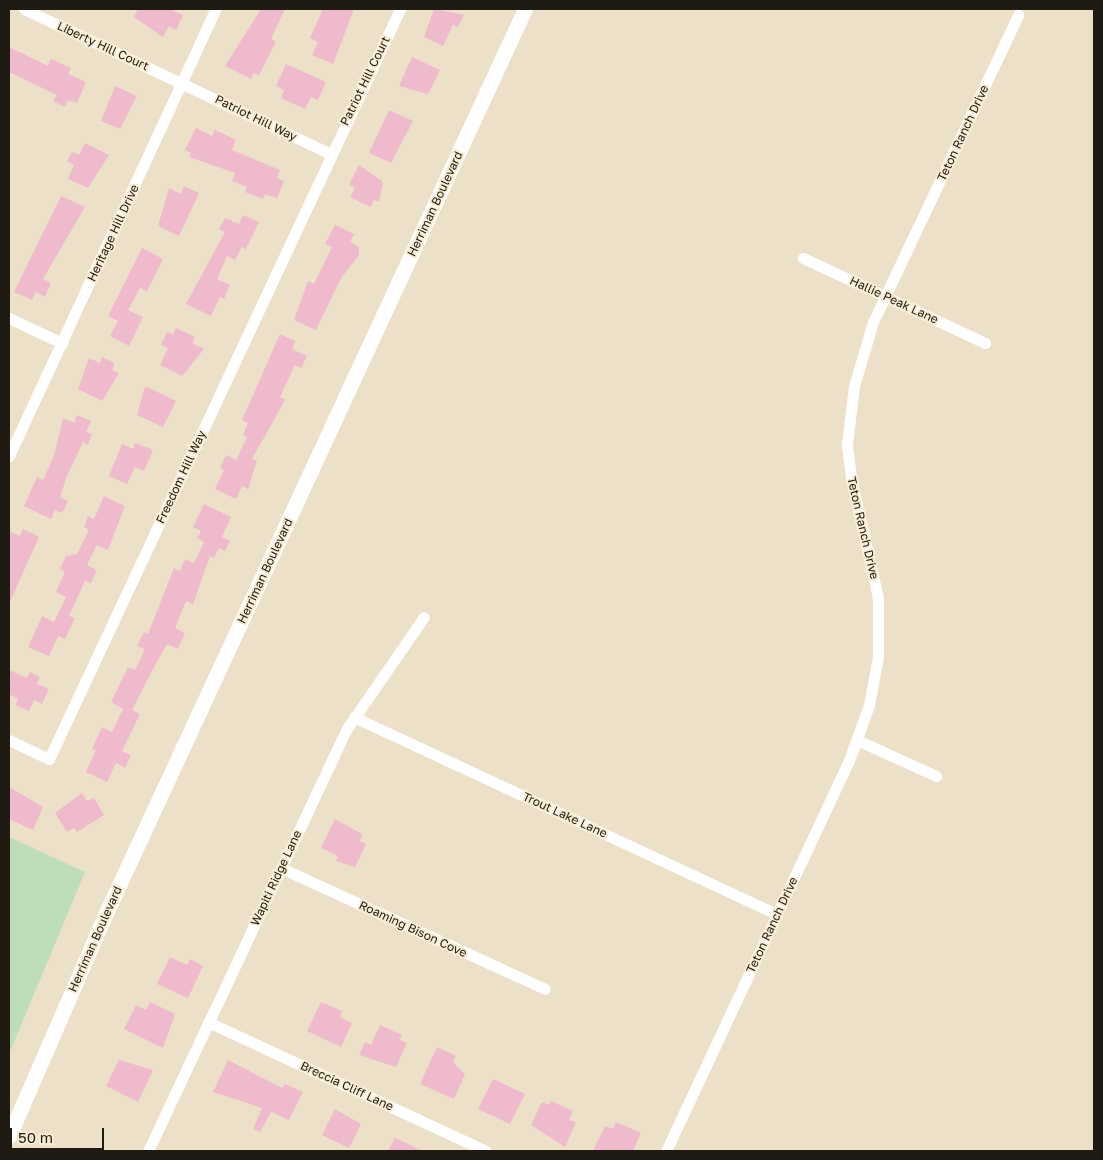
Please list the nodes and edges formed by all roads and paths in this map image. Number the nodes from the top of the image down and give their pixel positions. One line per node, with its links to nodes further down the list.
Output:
1 (24, 9): 6 (street, Liberty Hill Court)
2 (216, 9): 6 (street, Heritage Hill Drive)
3 (400, 9): 7 (street, Patriot Hill Court)
4 (525, 9): 23 (street, Herriman Boulevard)
5 (1018, 15): 9 (street, Teton Ranch Drive)
6 (182, 82): 7 (street, Patriot Hill Way); 11 (street, Heritage Hill Drive)
7 (331, 154): 16 (street, Freedom Hill Way)
8 (803, 258): 9 (street, Hallie Peak Lane)
9 (886, 296): 12 (street, Hallie Peak Lane); 17 (street, Teton Ranch Drive)
10 (9, 318): 11 (street)
11 (62, 343): 13 (street, Heritage Hill Drive)
12 (986, 343)
13 (9, 456)
14 (424, 617): 15 (street, Wapiti Ridge Lane)
15 (354, 717): 19 (street, Wapiti Ridge Lane); 20 (street, Trout Lake Lane)
16 (9, 740)
17 (857, 740): 18 (street); 20 (street, Teton Ranch Drive)
18 (936, 776)
19 (280, 868): 21 (street, Roaming Bison Cove); 22 (street, Wapiti Ridge Lane)
20 (777, 914): 26 (street, Teton Ranch Drive)
21 (546, 989)
22 (208, 1022): 24 (street, Wapiti Ridge Lane); 25 (street, Breccia Cliff Lane)
23 (9, 1136)
24 (148, 1151)
25 (486, 1151)
26 (666, 1151)

